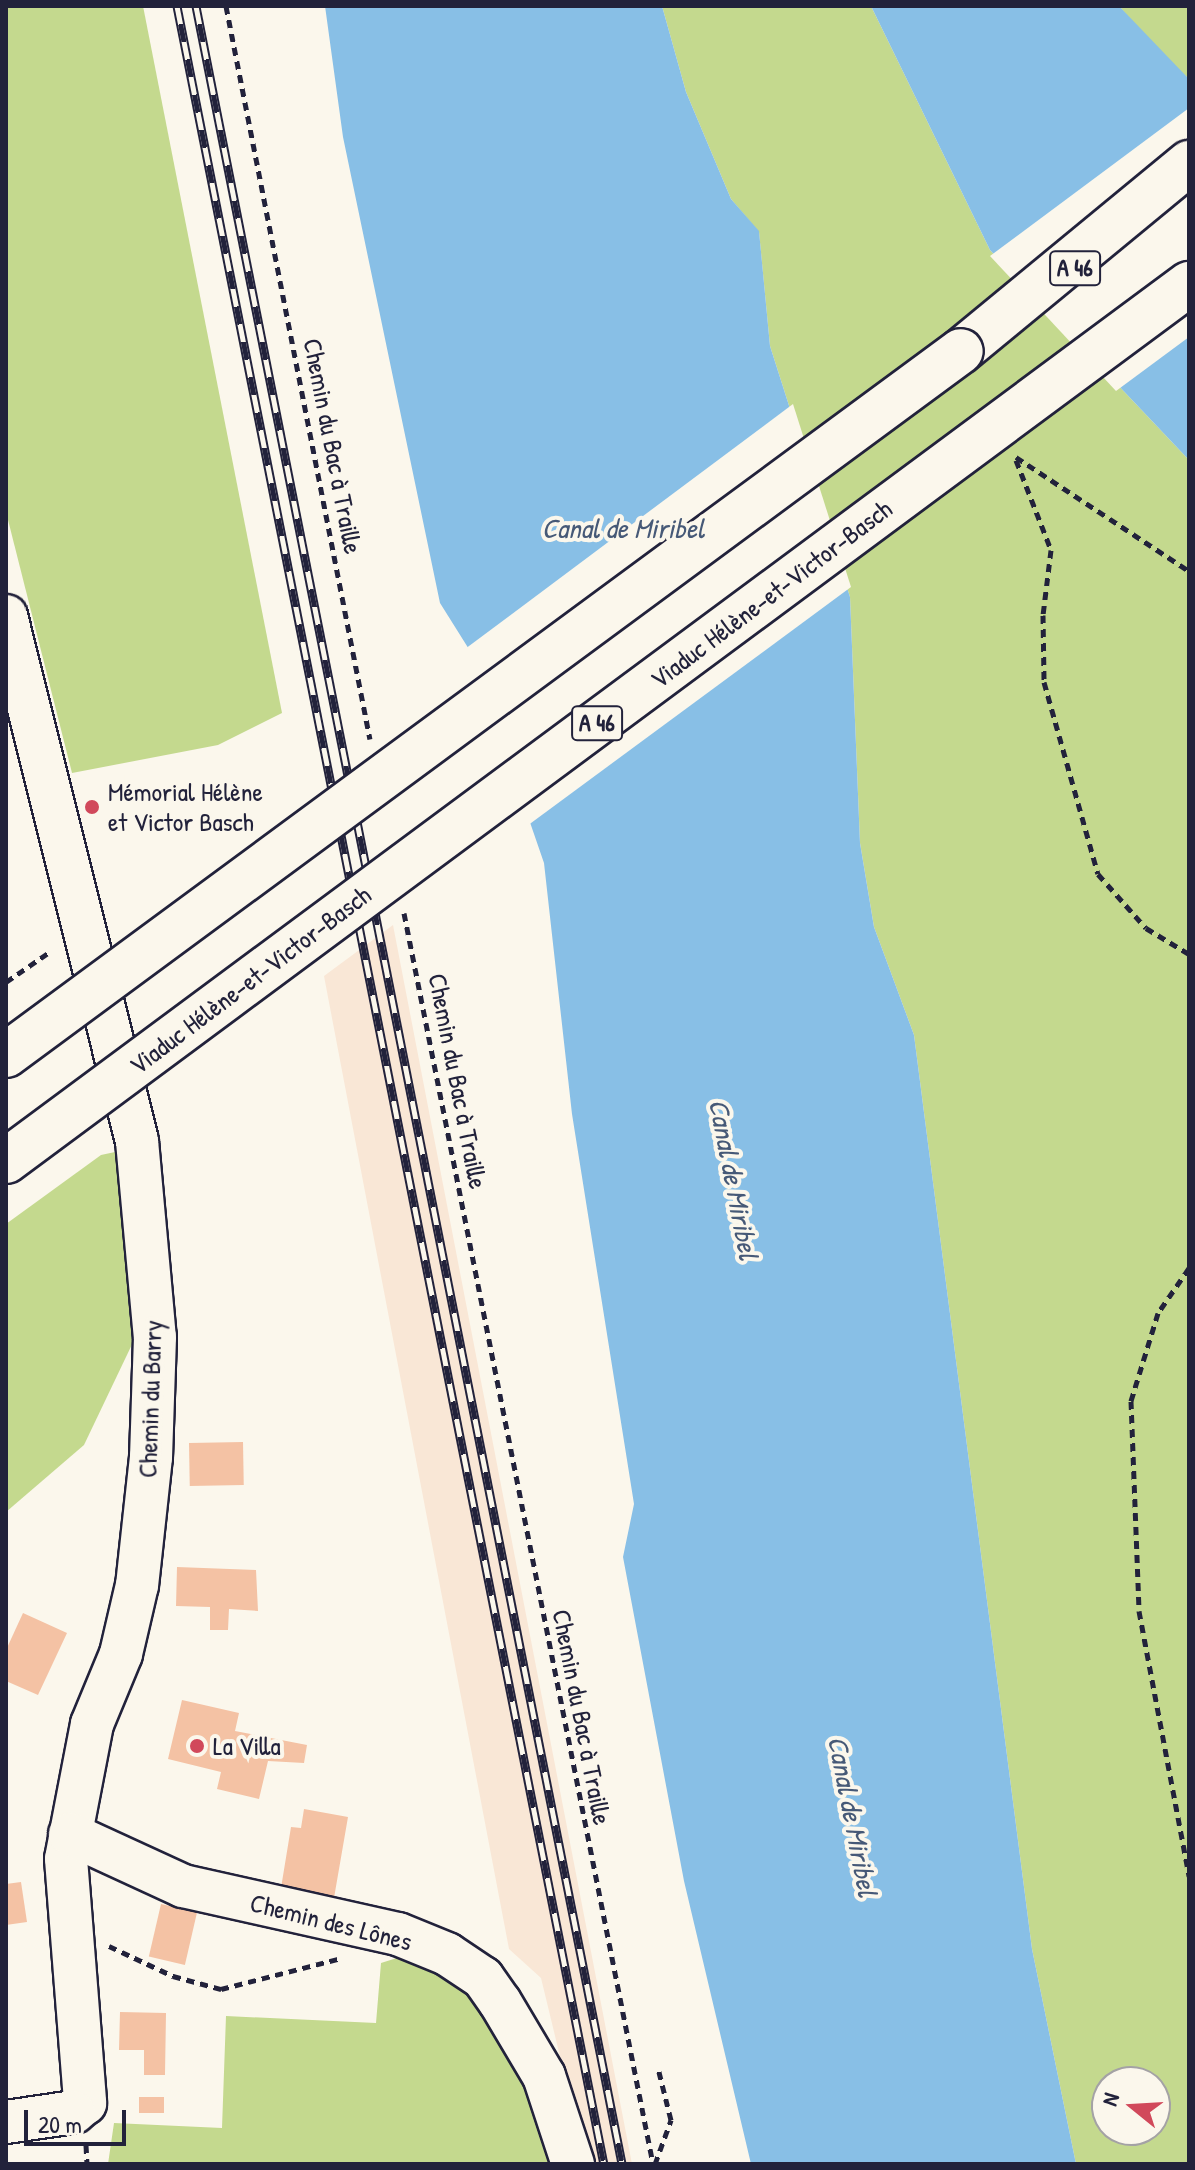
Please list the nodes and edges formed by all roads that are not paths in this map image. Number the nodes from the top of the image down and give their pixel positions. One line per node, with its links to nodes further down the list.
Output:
1 (1189, 163): 4 (highway)
2 (1189, 184): 4 (highway, A 46)
3 (1189, 284): 7 (highway, Viaduc Hélène-et-Victor-Basch / A 46, bridge)
4 (961, 351): 6 (highway, A 46, bridge)
5 (6, 616): 8 (street, Chemin du Barry)
6 (6, 1055)
7 (6, 1161)
8 (70, 1834): 9 (street, Chemin du Barry); 10 (street, Chemin des Lônes)
9 (6, 2122)
10 (573, 2164)

